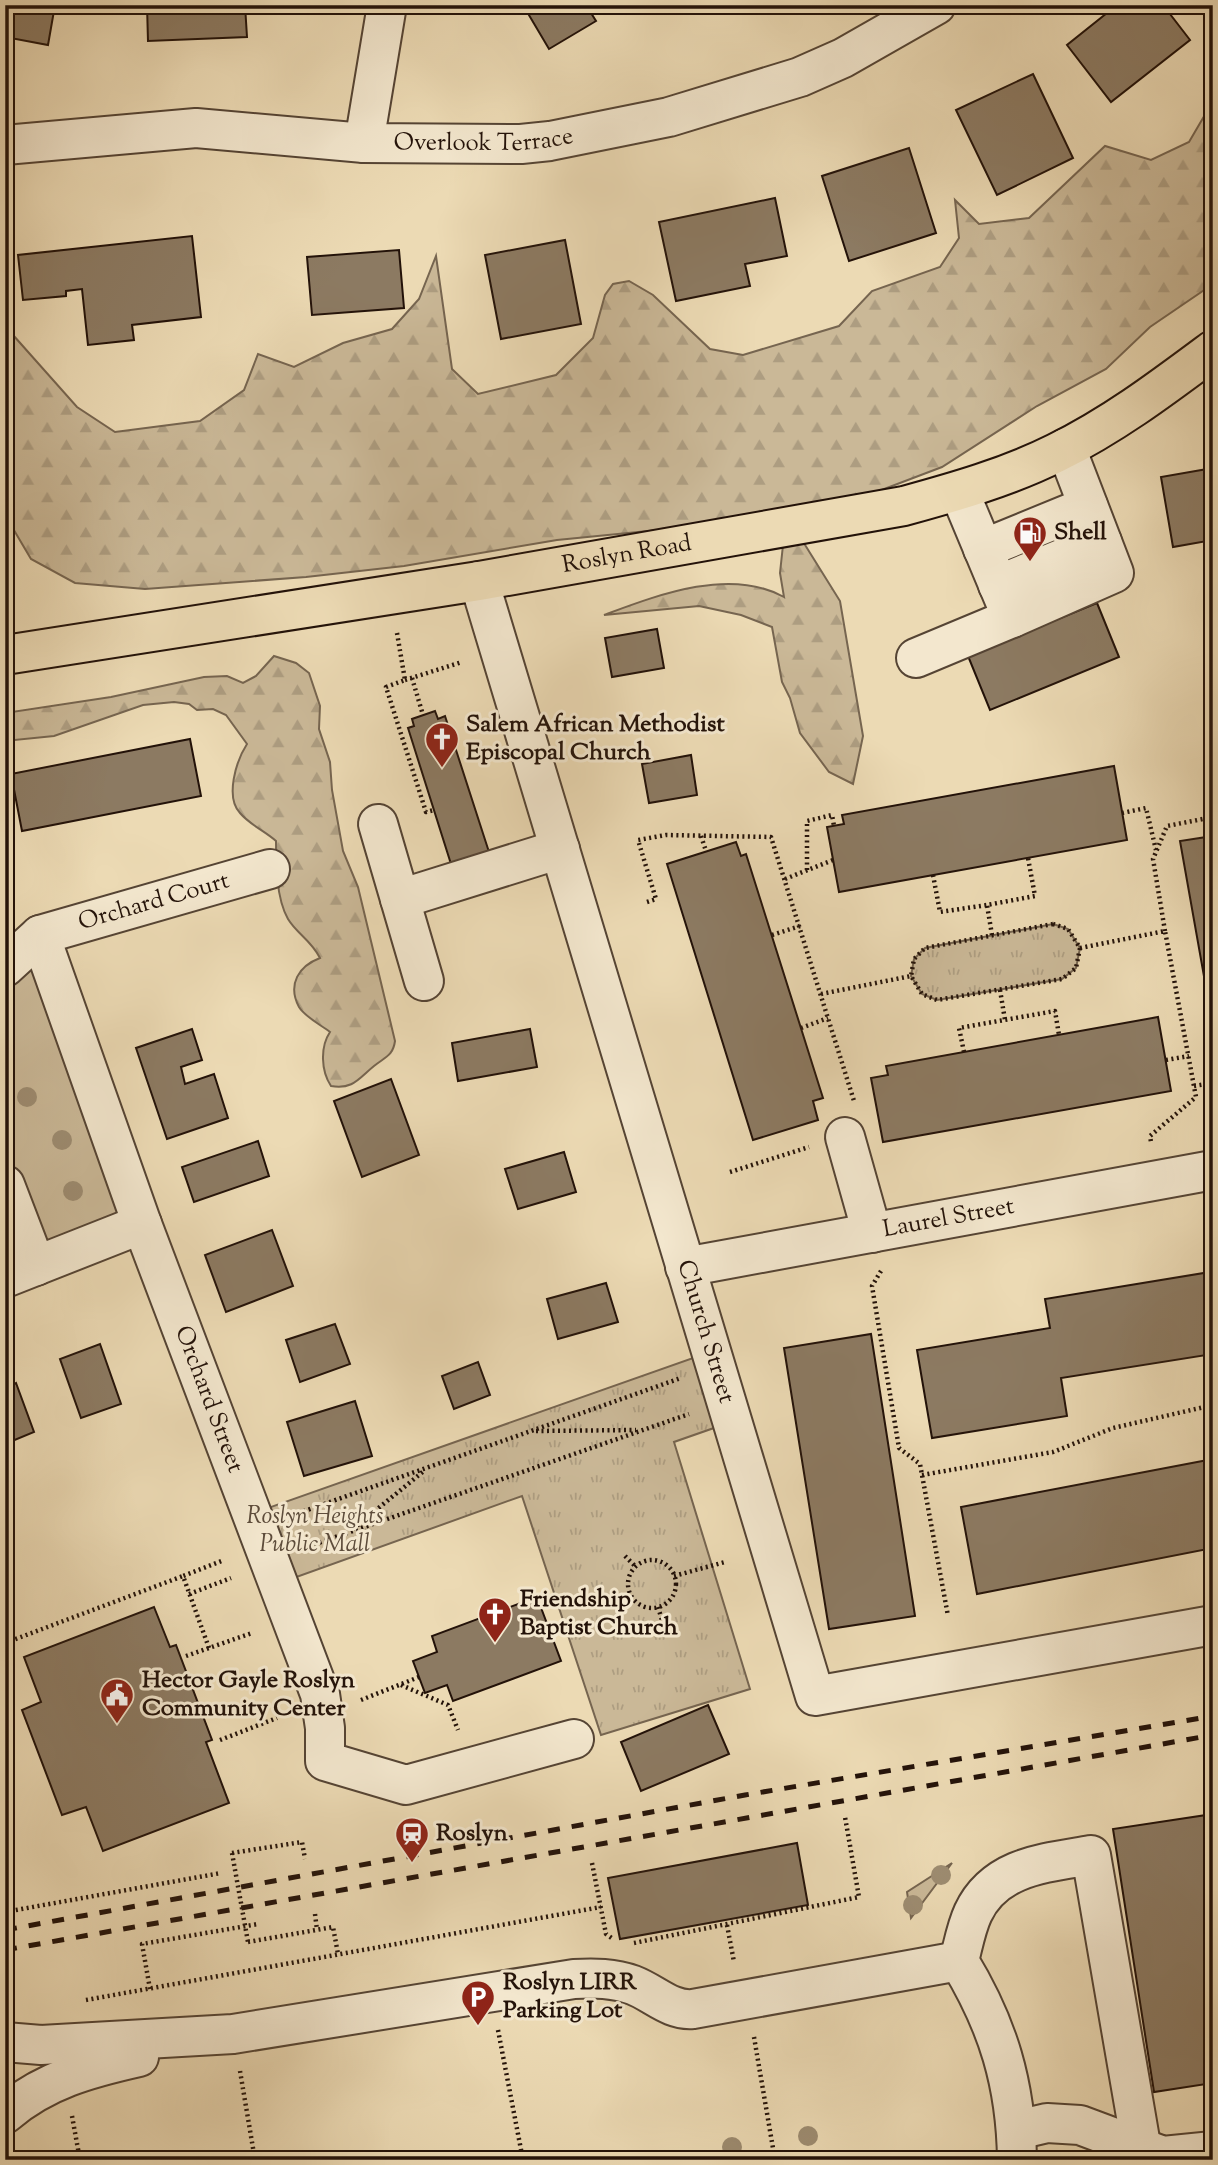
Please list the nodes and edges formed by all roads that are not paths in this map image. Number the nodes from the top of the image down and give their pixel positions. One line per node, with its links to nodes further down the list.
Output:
1 (387, 5): 3 (street)
2 (936, 5): 3 (street, Overlook Terrace)
3 (364, 143): 4 (street, Overlook Terrace)
4 (5, 145)
5 (1213, 350): 6 (main road, Roslyn Road)
6 (1066, 447): 7 (main road, Roslyn Road); 8 (street)
7 (959, 491): 9 (street); 10 (main road, Roslyn Road)
8 (1088, 506): 9 (street); 11 (street)
9 (983, 549): 11 (street)
10 (479, 581): 12 (main road, Roslyn Road); 15 (street, Church Street)
11 (1005, 602): 13 (street)
12 (5, 655)
13 (916, 658)
14 (378, 824): 17 (street)
15 (560, 849): 17 (street); 26 (street, Church Street)
16 (270, 869): 18 (street, Orchard Court)
17 (400, 899): 20 (street)
18 (40, 935): 19 (street, Orchard Court); 24 (street, Orchard Street)
19 (5, 967)
20 (424, 981)
21 (850, 1120): 25 (street)
22 (1213, 1170): 25 (street, Laurel Street)
23 (5, 1185): 27 (street)
24 (142, 1224): 27 (street); 29 (street, Orchard Street)
25 (872, 1233): 26 (street, Laurel Street)
26 (685, 1267): 28 (street, Church Street)
27 (21, 1272)
28 (1213, 1625)
29 (574, 1739)
30 (959, 1961): 31 (street); 34 (street); 35 (street)
31 (233, 2034): 32 (street); 33 (street)
32 (5, 2042)
33 (5, 2114)
34 (1017, 2145): 35 (street)
35 (1142, 2151): 36 (street)
36 (1213, 2151)

